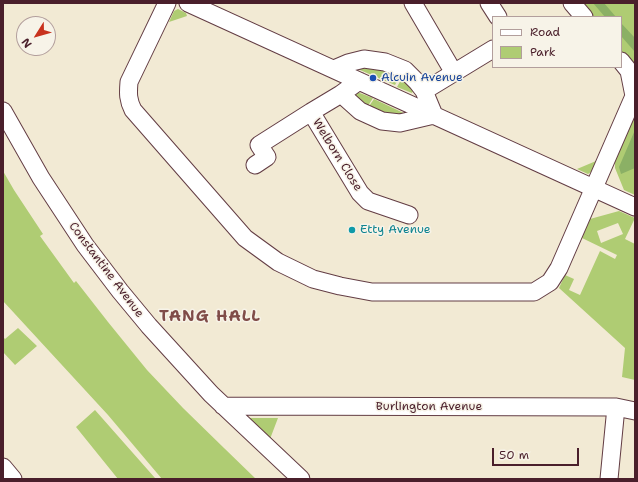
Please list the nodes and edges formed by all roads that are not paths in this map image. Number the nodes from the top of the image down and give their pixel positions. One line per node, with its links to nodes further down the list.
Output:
1 (167, 3): 19 (street)
2 (188, 3): 10 (street)
3 (412, 3): 11 (street)
4 (489, 3): 6 (street)
5 (572, 3): 7 (street)
6 (497, 16)
7 (583, 16)
8 (492, 50): 11 (street)
9 (622, 62): 19 (street)
10 (334, 69): 12 (street); 13 (street)
11 (454, 73): 13 (street)
12 (359, 81): 14 (street, Welborn Close); 17 (street)
13 (424, 91): 17 (street)
14 (341, 94): 16 (street, Welborn Close); 17 (street)
15 (3, 111): 22 (street, Constantine Avenue)
16 (310, 112): 18 (street, Welborn Close); 21 (street, Welborn Close)
17 (434, 115): 19 (street)
18 (255, 165)
19 (594, 188): 20 (street)
20 (635, 206)
21 (409, 215)
22 (223, 406): 23 (street, Burlington Avenue); 27 (street, Constantine Avenue)
23 (616, 407): 24 (street, Burlington Avenue); 28 (street)
24 (635, 411)
25 (3, 467): 26 (street)
26 (13, 479)
27 (301, 479)
28 (609, 479)

